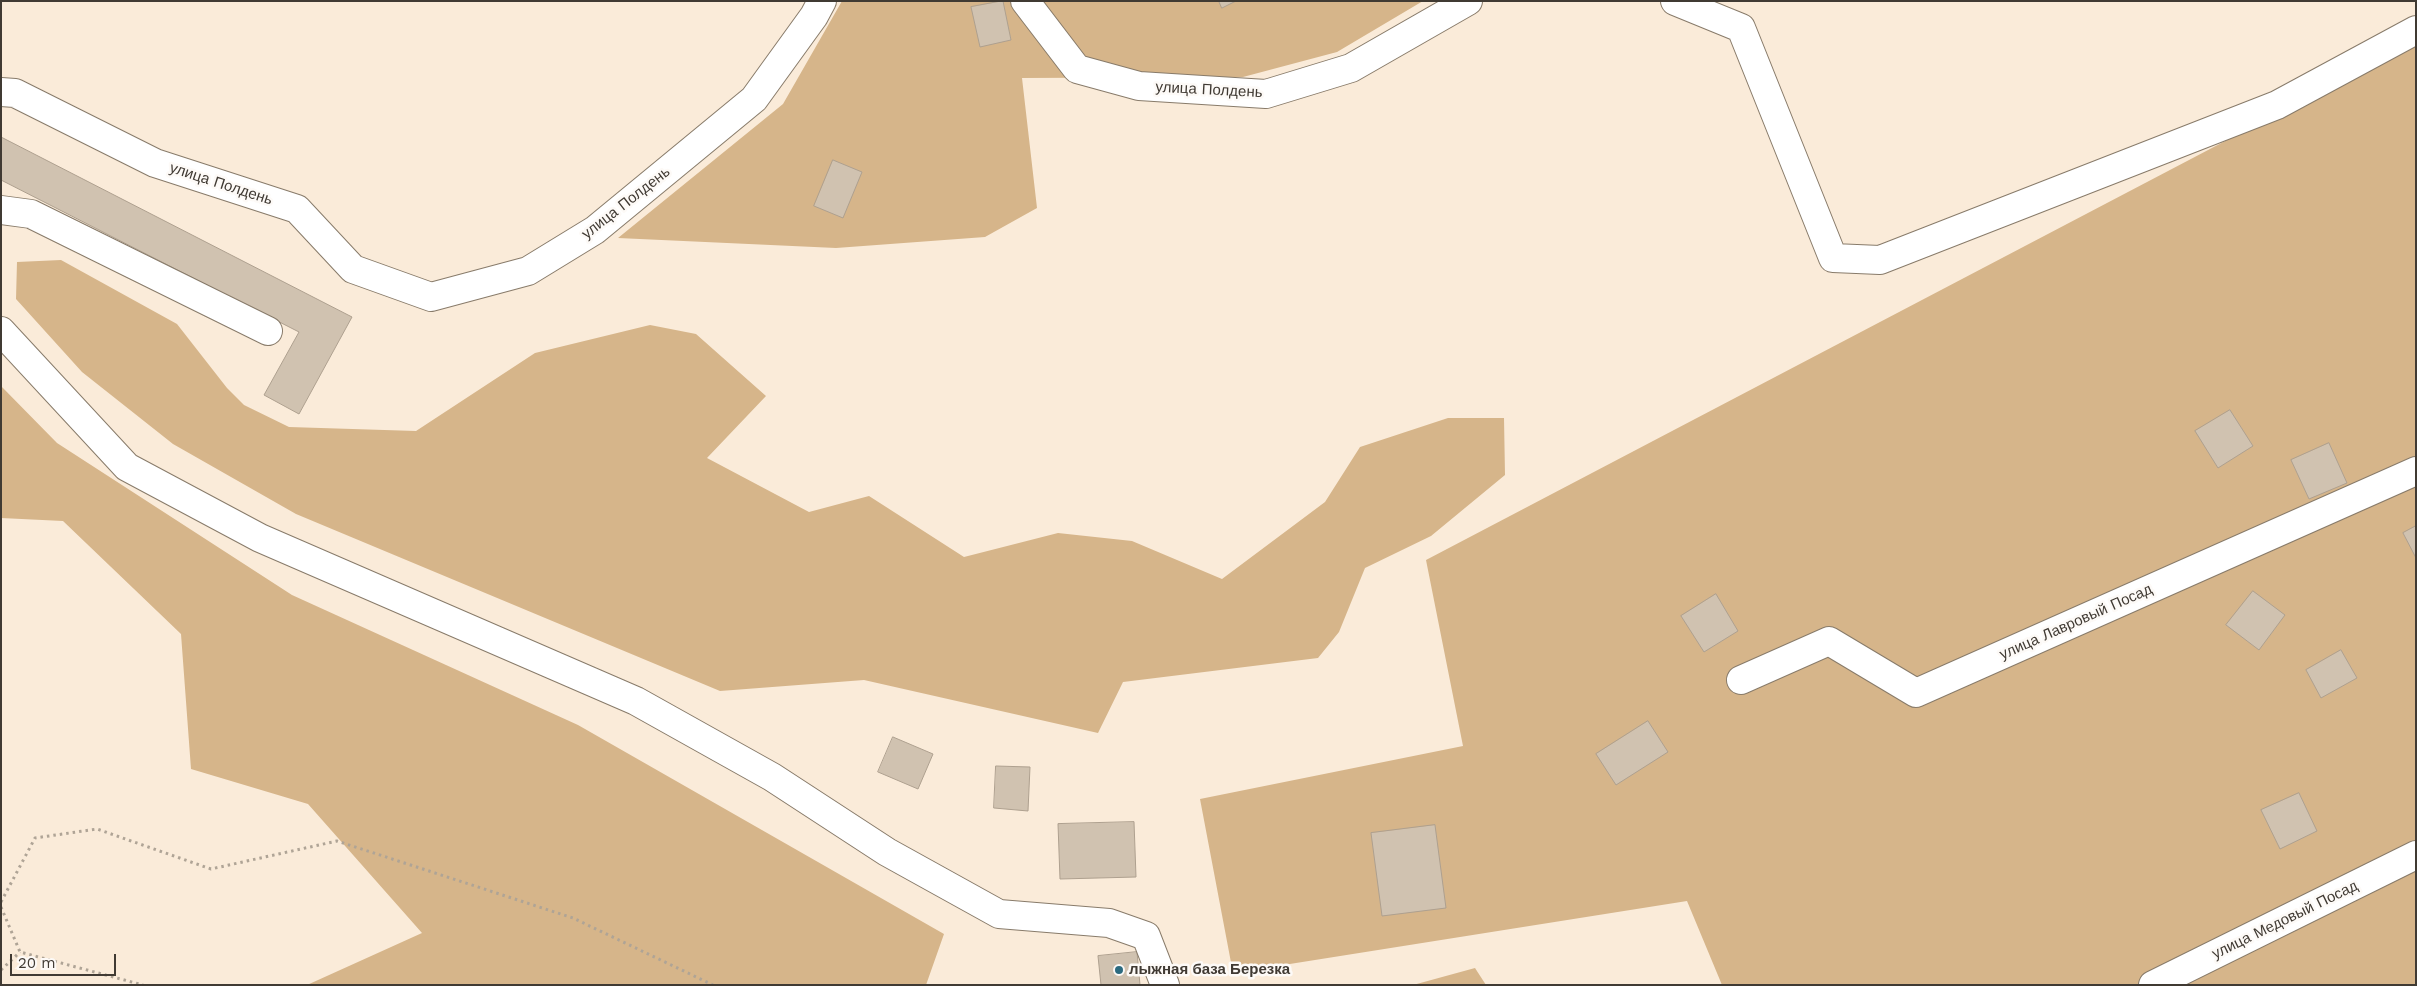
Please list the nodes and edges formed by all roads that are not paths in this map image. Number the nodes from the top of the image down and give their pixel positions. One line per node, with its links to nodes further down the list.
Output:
1 (822, 1): 6 (street, улица Полдень)
2 (1024, 1): 3 (street, улица Полдень)
3 (1468, 1)
4 (1675, 1): 5 (street)
5 (2416, 30)
6 (1, 92)
7 (1, 210): 9 (street)
8 (1, 331): 13 (street)
9 (268, 331)
10 (2416, 471): 11 (street, улица Лавровый Посад)
11 (1741, 680)
12 (2416, 855): 14 (street, улица Медовый Посад)
13 (1165, 985)
14 (2153, 985)

